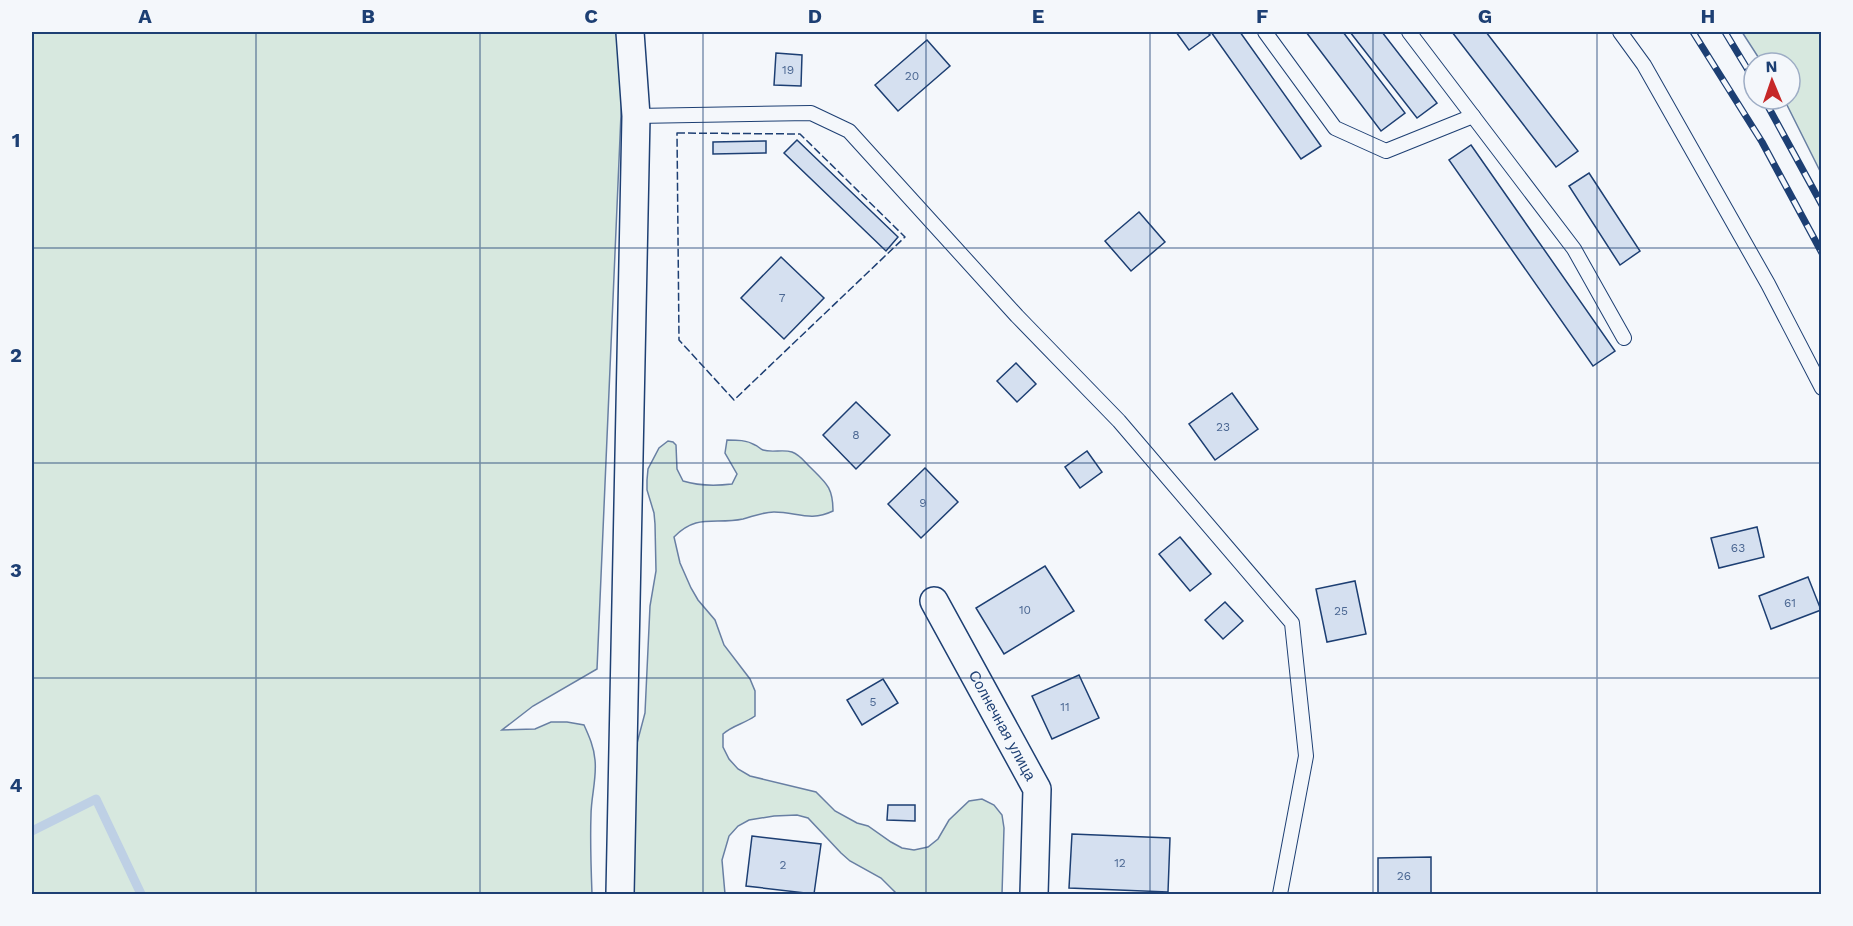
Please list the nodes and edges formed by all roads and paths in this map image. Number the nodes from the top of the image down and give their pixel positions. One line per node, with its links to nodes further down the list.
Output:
1 (630, 32): 5 (street)
2 (1265, 32): 6 (lane)
3 (1409, 32): 6 (lane)
4 (1620, 32): 8 (lane)
5 (636, 116): 10 (street); 12 (lane)
6 (1473, 116): 7 (lane)
7 (1624, 338)
8 (1821, 388)
9 (934, 601): 11 (street, Солнечная улица)
10 (620, 894)
11 (1034, 894)
12 (1280, 894)

